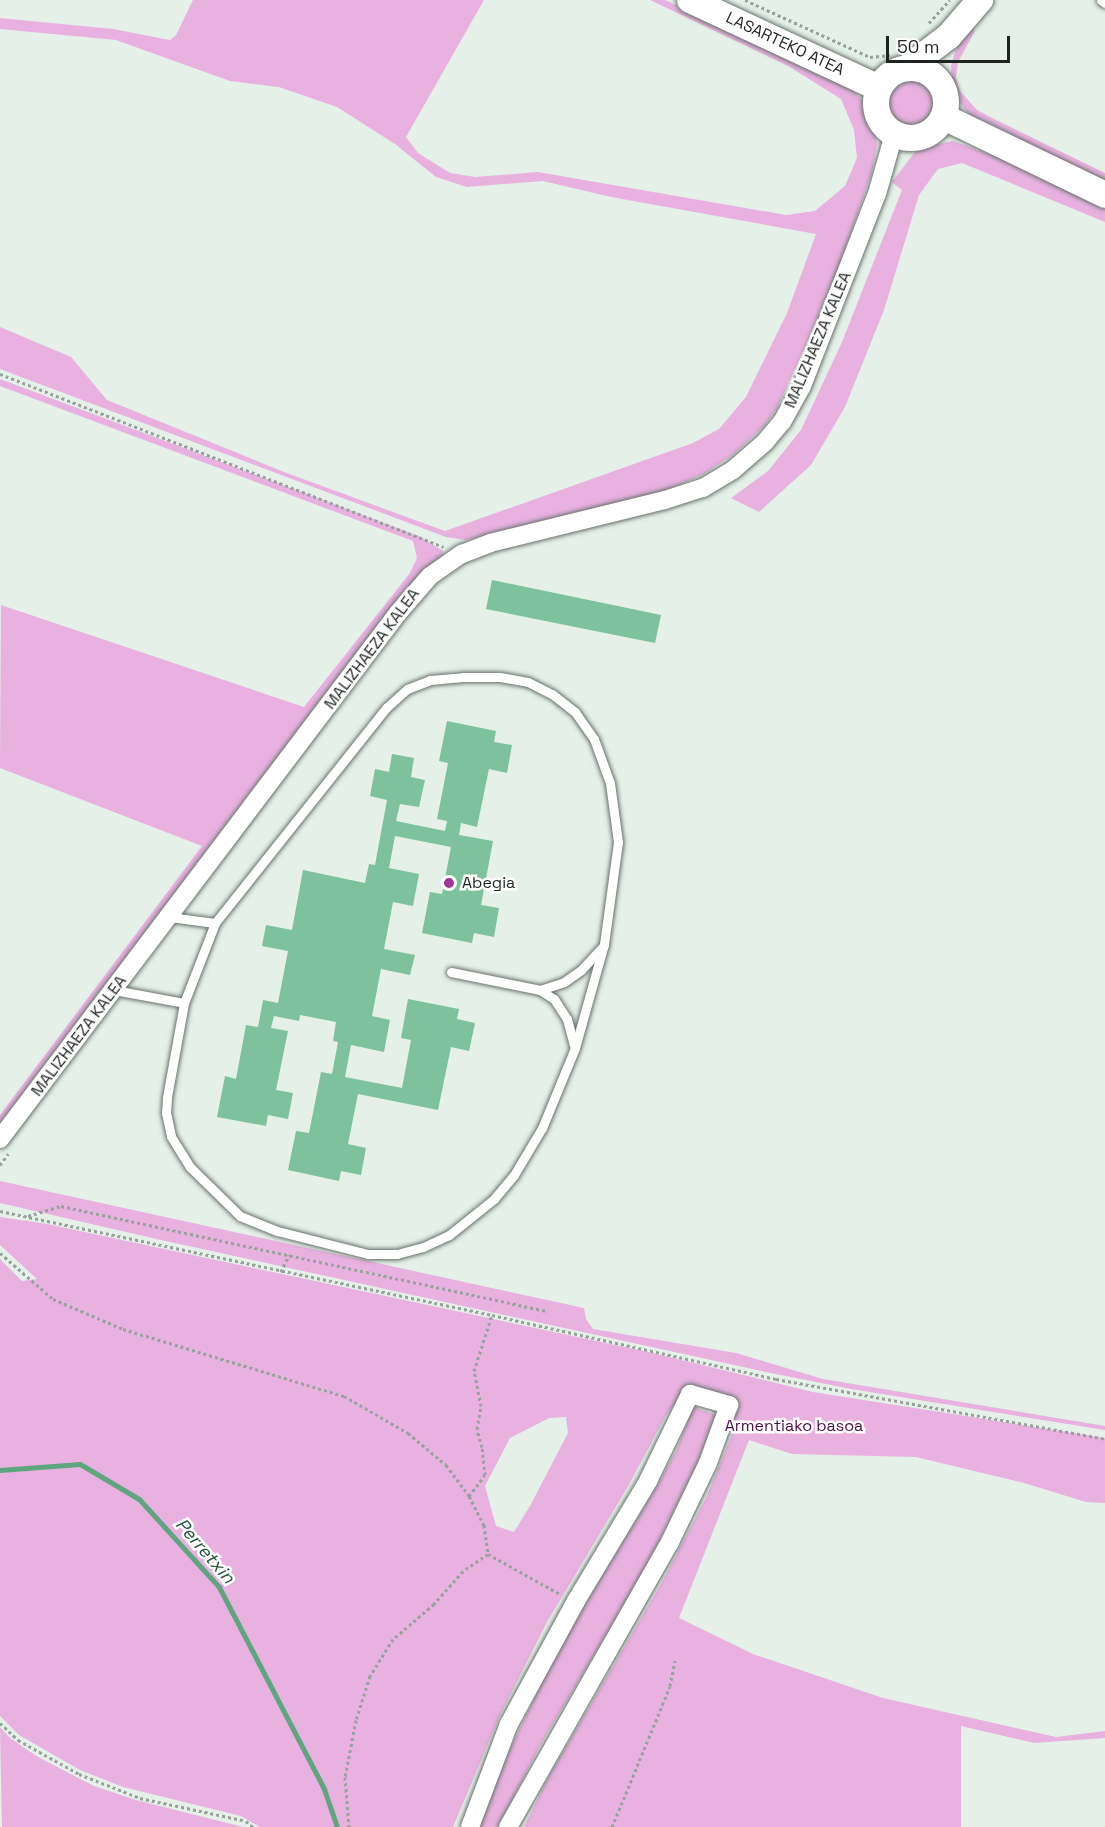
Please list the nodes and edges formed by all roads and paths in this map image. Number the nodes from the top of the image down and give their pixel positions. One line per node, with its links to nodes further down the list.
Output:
1 (690, 0): 13 (street, LASARTEKO ATEA)
2 (745, 0): 9 (path)
3 (950, 0): 7 (path)
4 (980, 0): 8 (street)
5 (1101, 0): 6 (lane)
6 (1105, 3)
7 (922, 30)
8 (949, 36): 9 (street); 12 (street)
9 (900, 62): 12 (street); 13 (street)
10 (868, 63): 11 (path)
11 (876, 63)
12 (941, 85): 14 (street)
13 (879, 88): 15 (street)
14 (944, 117): 15 (street); 16 (street)
15 (894, 134): 18 (street, MALIZHAEZA KALEA)
16 (1105, 195)
17 (0, 374): 18 (path)
18 (462, 554): 19 (street, MALIZHAEZA KALEA)
19 (170, 917): 20 (lane); 23 (street, MALIZHAEZA KALEA)
20 (215, 923): 21 (lane); 25 (lane)
21 (604, 944): 24 (lane); 26 (lane)
22 (451, 972): 24 (lane)
23 (114, 990): 25 (lane); 27 (street, MALIZHAEZA KALEA)
24 (540, 990): 26 (lane)
25 (184, 1003): 26 (lane)
26 (575, 1048)
27 (7, 1143): 28 (path)
28 (0, 1165)
29 (0, 1211): 30 (path)
30 (26, 1216): 32 (path); 33 (path)
31 (0, 1253): 37 (path)
32 (289, 1255): 33 (path); 34 (path)
33 (281, 1272): 35 (path)
34 (548, 1311)
35 (492, 1315): 36 (path); 37 (path)
36 (1105, 1439)
37 (469, 1496): 38 (path)
38 (488, 1554): 39 (path); 43 (path)
39 (563, 1595)
40 (675, 1660): 46 (path)
41 (0, 1723): 42 (path)
42 (254, 1827)
43 (348, 1827)
44 (470, 1827): 45 (street)
45 (508, 1827)
46 (612, 1827)

